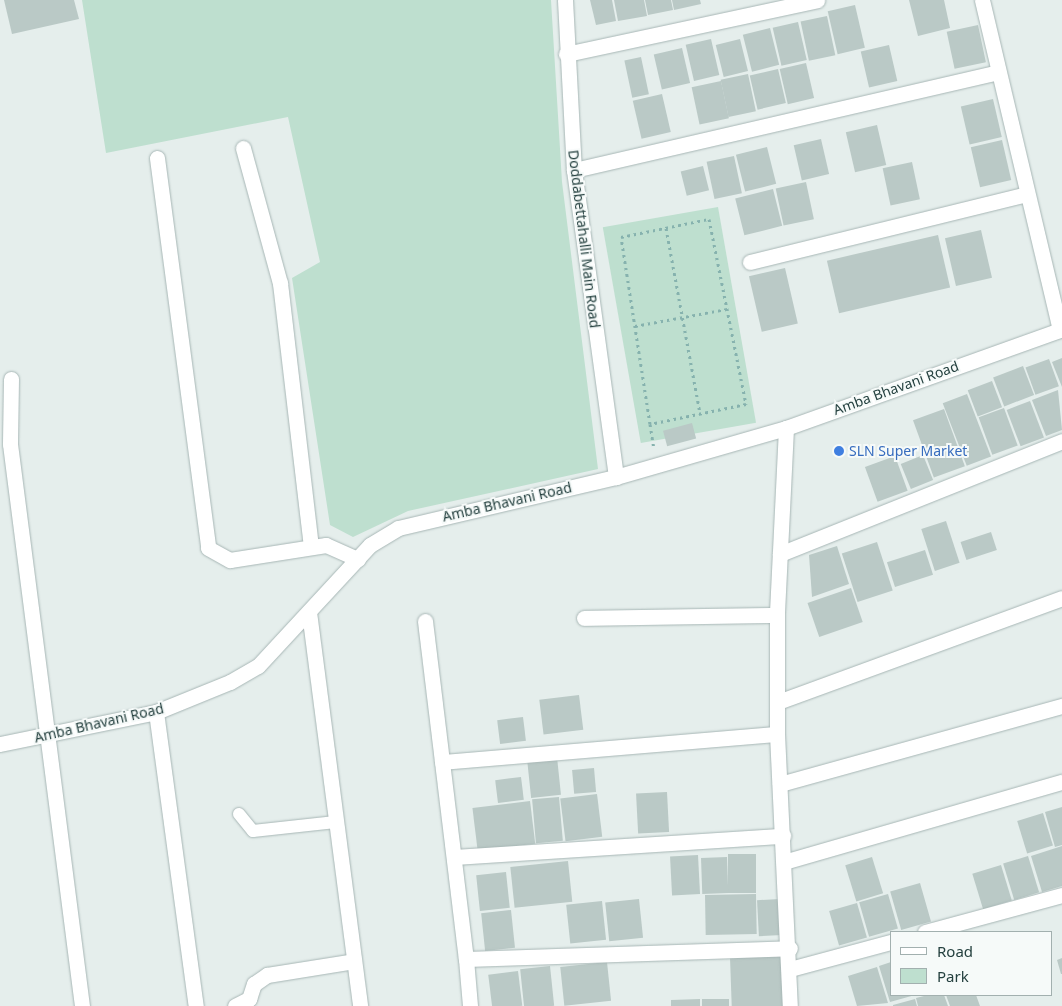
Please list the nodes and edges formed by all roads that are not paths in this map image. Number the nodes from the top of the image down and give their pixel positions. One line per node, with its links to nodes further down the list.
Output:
1 (565, 0): 4 (street, Doddabettahalli Main Road)
2 (817, 0): 4 (street)
3 (982, 0): 5 (street)
4 (566, 54): 8 (street, Doddabettahalli Main Road)
5 (998, 72): 8 (street); 9 (street)
6 (243, 148): 16 (street)
7 (157, 158): 16 (street)
8 (574, 170): 15 (street, Doddabettahalli Main Road)
9 (1027, 194): 10 (street); 11 (street)
10 (750, 262)
11 (1061, 329): 13 (street, Amba Bhavani Road)
12 (11, 379): 27 (street)
13 (786, 428): 15 (street, Amba Bhavani Road); 17 (street)
14 (1062, 441): 17 (street)
15 (616, 476): 18 (street, Amba Bhavani Road)
16 (310, 546): 18 (street)
17 (780, 554): 21 (street)
18 (358, 559): 20 (street, Amba Bhavani Road)
19 (1062, 598): 24 (street)
20 (309, 612): 26 (street, Amba Bhavani Road); 34 (street)
21 (777, 615): 22 (street); 24 (street)
22 (584, 618)
23 (425, 621): 30 (street)
24 (778, 702): 28 (street)
25 (1062, 706): 32 (street)
26 (156, 712): 27 (street, Amba Bhavani Road); 47 (street)
27 (50, 734): 29 (street, Amba Bhavani Road); 46 (street)
28 (777, 734): 30 (street); 32 (street)
29 (0, 744)
30 (442, 762): 36 (street)
31 (1062, 782): 37 (street)
32 (780, 784): 35 (street)
33 (239, 814): 34 (lane)
34 (336, 822): 43 (street)
35 (783, 836): 36 (street); 37 (street)
36 (454, 857): 42 (street)
37 (784, 862): 41 (street)
38 (1062, 894): 39 (street)
39 (928, 931)
40 (890, 942): 44 (street)
41 (790, 948): 42 (street); 44 (street)
42 (466, 959): 50 (street)
43 (354, 960): 45 (street); 49 (street)
44 (790, 969): 51 (street)
45 (249, 1003): 48 (street)
46 (82, 1006)
47 (196, 1006)
48 (235, 1006)
49 (360, 1006)
50 (470, 1006)
51 (790, 1006)

